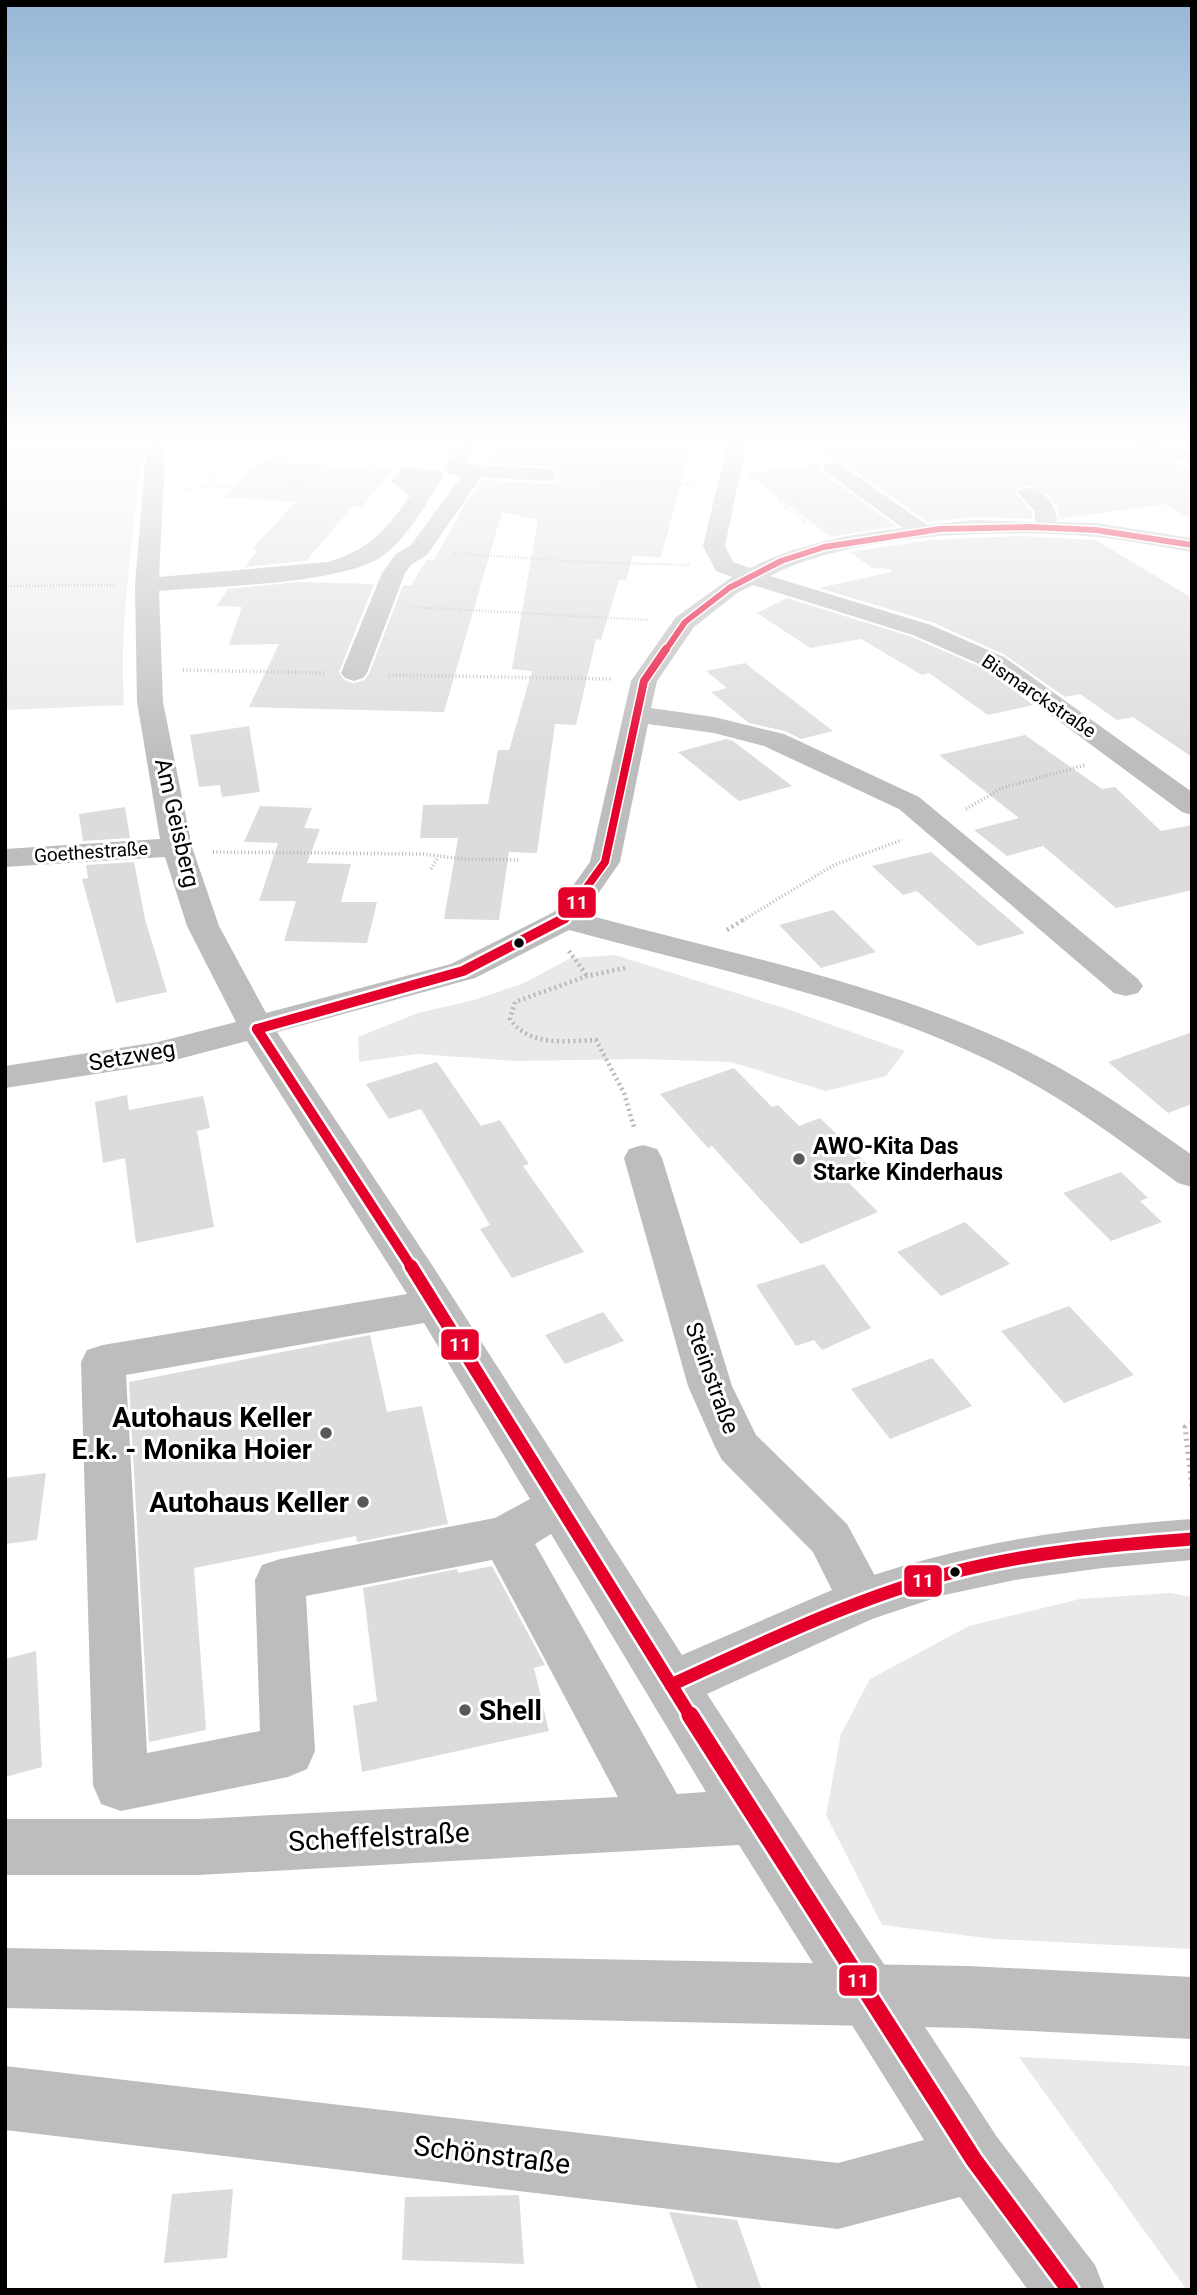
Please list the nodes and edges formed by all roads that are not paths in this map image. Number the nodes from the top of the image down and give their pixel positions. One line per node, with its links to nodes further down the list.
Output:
1 (149, 548): 11 (street, Am Geisberg)
2 (378, 548): 8 (street)
3 (420, 548): 9 (street)
4 (714, 548): 10 (street, Bismarckstraße)
5 (821, 548): 10 (street)
6 (1186, 548): 7 (street)
7 (1192, 566)
8 (331, 569): 9 (street); 11 (street)
9 (394, 573): 12 (street)
10 (751, 578): 13 (street); 14 (street, Bismarckstraße)
11 (147, 585): 15 (street, Am Geisberg)
12 (354, 673)
13 (636, 714): 17 (street); 18 (street)
14 (1192, 806)
15 (177, 847): 16 (street, Goethestraße); 19 (street, Am Geisberg)
16 (5, 858)
17 (565, 919): 19 (street, Setzweg); 22 (street)
18 (1126, 986)
19 (257, 1028): 20 (street, Setzweg); 23 (street, Am Geisberg)
20 (5, 1077)
21 (643, 1158): 27 (street, Steinstraße)
22 (1192, 1174)
23 (435, 1305): 24 (street, Am Geisberg); 25 (street)
24 (559, 1506): 25 (street); 28 (street, Am Geisberg)
25 (505, 1537): 30 (street)
26 (1192, 1539): 27 (street)
27 (863, 1600): 28 (street)
28 (671, 1685): 29 (street, Am Geisberg)
29 (753, 1817): 30 (street, Scheffelstraße); 35 (street, Am Geisberg)
30 (662, 1822): 31 (street, Scheffelstraße)
31 (5, 1847)
32 (5, 1978): 33 (street)
33 (1192, 2008)
34 (5, 2098): 35 (street, Schönstraße)
35 (974, 2161): 36 (street, Am Geisberg)
36 (1070, 2290)

